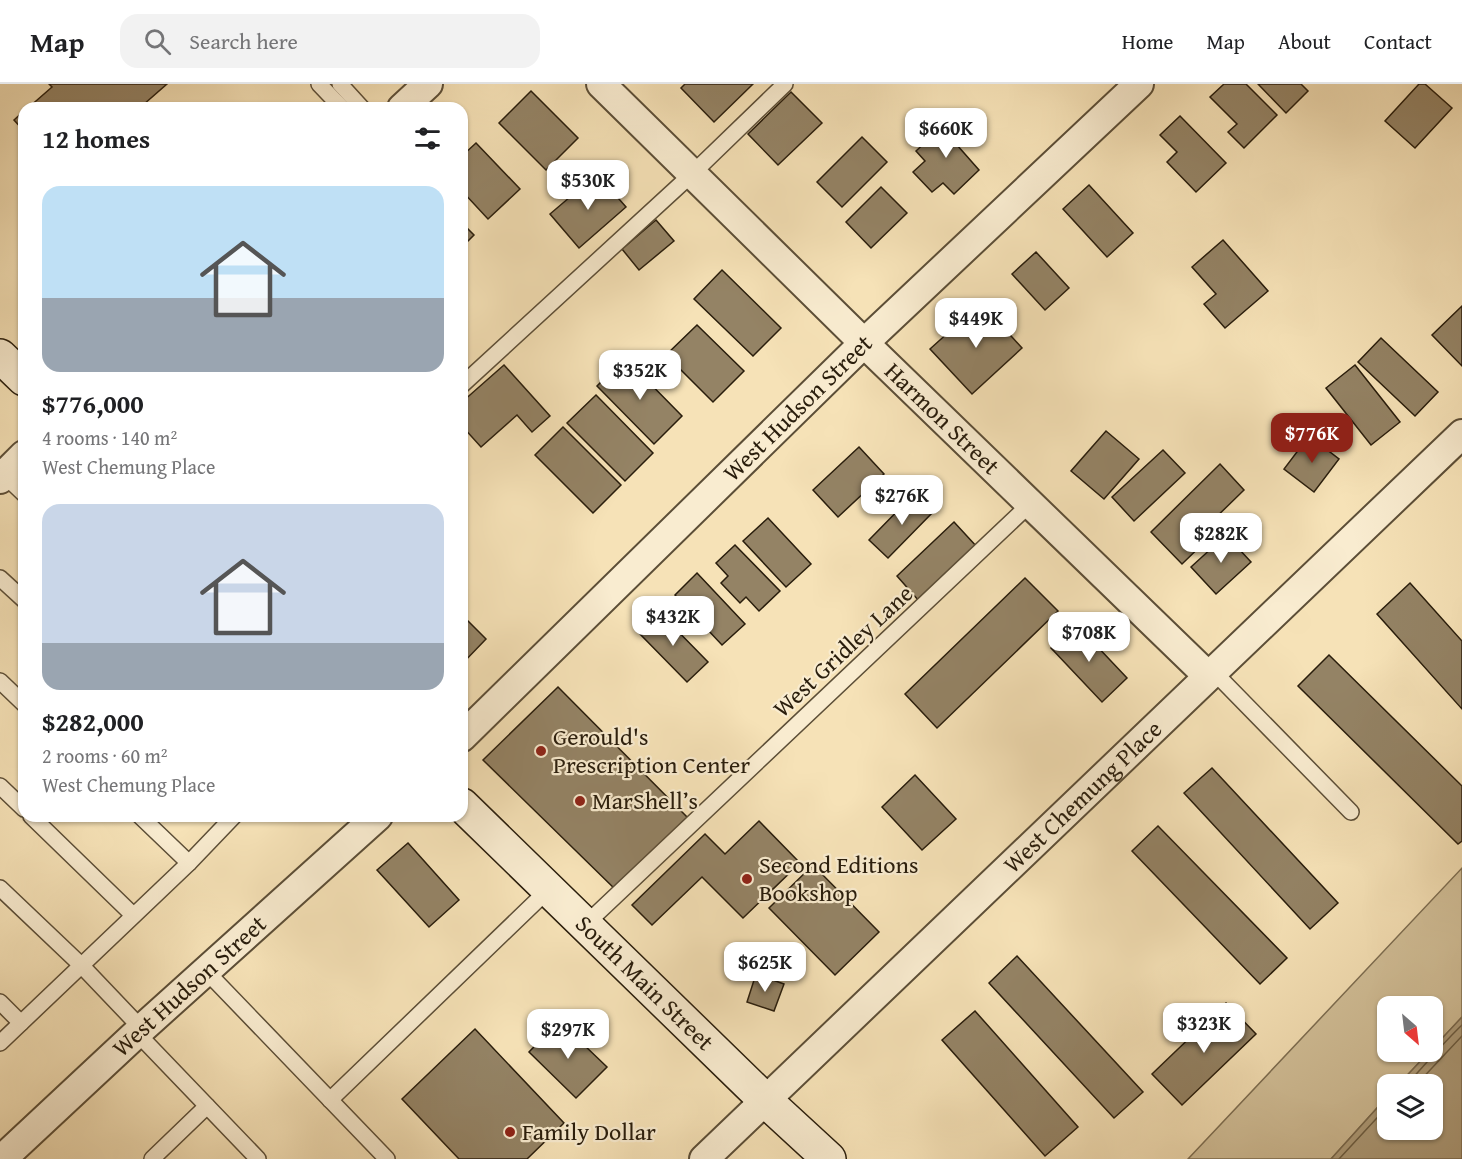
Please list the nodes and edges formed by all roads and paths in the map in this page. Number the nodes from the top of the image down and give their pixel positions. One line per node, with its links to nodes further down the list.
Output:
1 (319, 84): 7 (lane)
2 (340, 84): 8 (lane)
3 (428, 84): 9 (street)
4 (601, 84): 10 (street, Harmon Street)
5 (785, 84): 10 (lane)
6 (1139, 84): 11 (street, West Hudson Street)
7 (336, 102)
8 (356, 102)
9 (408, 102)
10 (693, 173): 11 (street, Harmon Street); 14 (lane)
11 (864, 343): 18 (street, Harmon Street); 24 (street, West Hudson Street)
12 (0, 356): 13 (main road)
13 (18, 373)
14 (468, 379)
15 (1462, 436): 21 (street, West Chemung Place)
16 (18, 466): 17 (street)
17 (9, 483)
18 (1030, 504): 21 (street, Harmon Street); 37 (lane, West Gridley Lane)
19 (0, 578): 20 (lane)
20 (18, 594)
21 (1210, 674): 28 (lane); 45 (street, West Chemung Place)
22 (0, 681): 23 (lane)
23 (18, 699)
24 (468, 732)
25 (0, 786): 26 (lane)
26 (18, 803)
27 (468, 811): 35 (main road, South Main Street)
28 (1352, 812)
29 (37, 822): 36 (lane)
30 (146, 822): 33 (lane)
31 (228, 822): 33 (lane)
32 (371, 822): 39 (street, West Hudson Street)
33 (189, 862): 36 (lane)
34 (0, 888): 38 (lane)
35 (549, 889): 37 (main road, South Main Street); 44 (lane)
36 (133, 915): 38 (lane)
37 (580, 919): 45 (main road, South Main Street)
38 (81, 965): 41 (lane); 42 (lane)
39 (206, 971): 42 (street, West Hudson Street); 44 (lane)
40 (0, 1002): 41 (lane)
41 (21, 1023): 43 (lane)
42 (139, 1031): 46 (lane); 47 (street, West Hudson Street)
43 (0, 1043)
44 (330, 1100): 50 (lane)
45 (766, 1101): 51 (street, West Chemung Place); 52 (main road, South Main Street)
46 (207, 1106): 48 (lane); 49 (lane)
47 (2, 1159)
48 (152, 1159)
49 (258, 1159)
50 (387, 1159)
51 (704, 1159)
52 (829, 1159)

